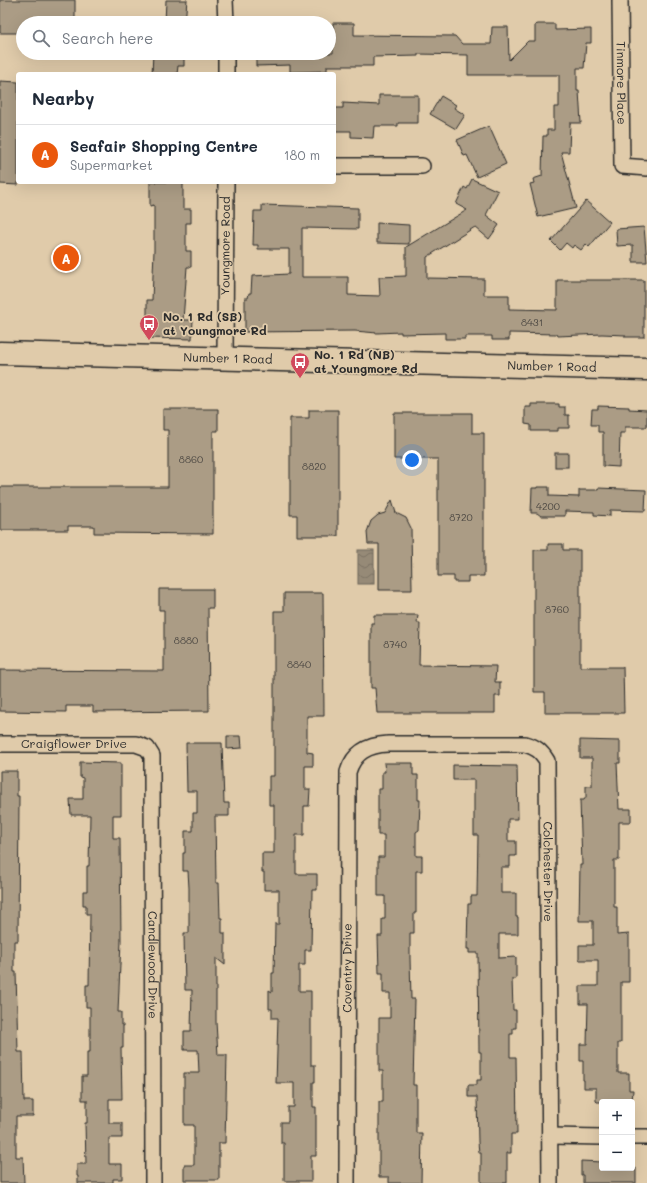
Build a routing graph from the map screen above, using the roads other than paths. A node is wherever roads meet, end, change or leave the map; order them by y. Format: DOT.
graph roads {
  1 [pos="225,0"];
  2 [pos="620,0"];
  3 [pos="226,16"];
  4 [pos="226,60"];
  5 [pos="226,72"];
  6 [pos="336,166"];
  7 [pos="422,166"];
  8 [pos="647,168"];
  9 [pos="226,184"];
  10 [pos="0,353"];
  11 [pos="225,359"];
  12 [pos="647,369"];
  13 [pos="0,744"];
  14 [pos="147,748"];
  15 [pos="356,755"];
  16 [pos="551,1136"];
  17 [pos="599,1137"];
  18 [pos="635,1137"];
  19 [pos="647,1137"];
  20 [pos="152,1183"];
  21 [pos="347,1183"];
  22 [pos="550,1183"];
  1 -- 3 [label="street"];
  2 -- 8 [label="street, Tinmore Place"];
  4 -- 5 [label="street"];
  6 -- 7 [label="street"];
  9 -- 11 [label="street, Youngmore Road"];
  10 -- 11 [label="main road, Number 1 Road"];
  11 -- 12 [label="main road, Number 1 Road"];
  13 -- 14 [label="street, Craigflower Drive"];
  14 -- 20 [label="street, Candlewood Drive"];
  15 -- 16 [label="street, Colchester Drive"];
  15 -- 21 [label="street, Coventry Drive"];
  16 -- 17 [label="street"];
  16 -- 22 [label="street, Colchester Drive"];
  18 -- 19 [label="street"];
}
